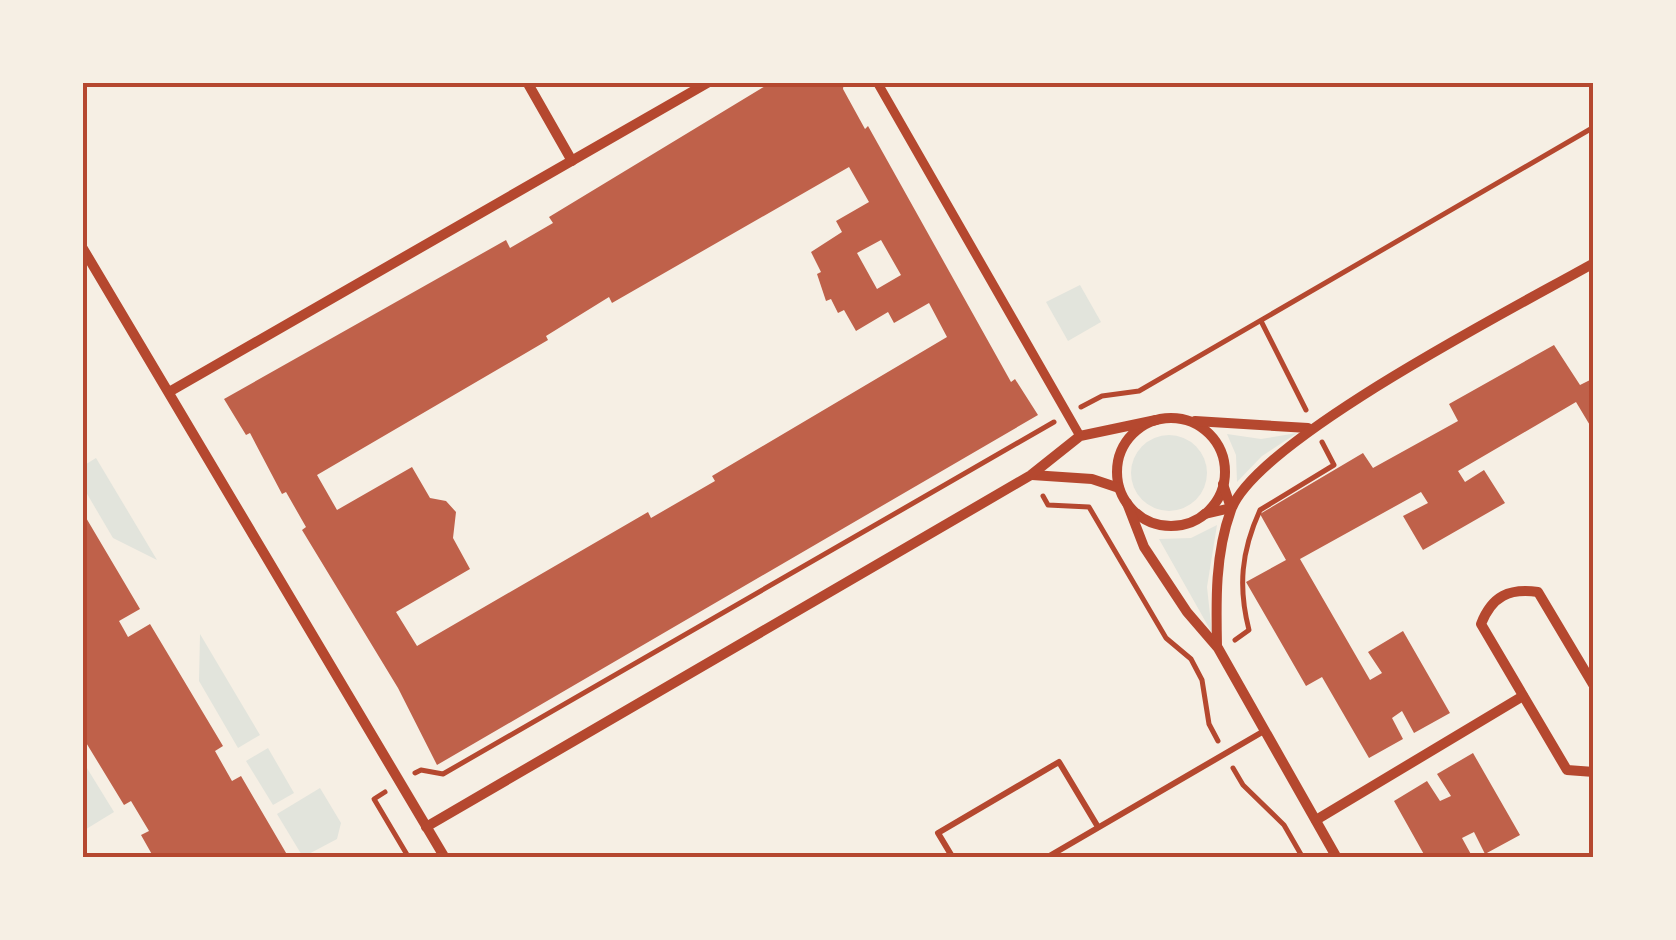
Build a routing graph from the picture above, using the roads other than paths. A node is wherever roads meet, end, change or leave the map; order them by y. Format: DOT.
graph roads {
  1 [pos="527,82"];
  2 [pos="709,82"];
  3 [pos="877,82"];
  4 [pos="572,161"];
  5 [pos="82,247"];
  6 [pos="1594,262"];
  7 [pos="169,392"];
  8 [pos="1173,418"];
  9 [pos="1156,420"];
  10 [pos="1309,428"];
  11 [pos="1080,436"];
  12 [pos="1031,475"];
  13 [pos="1224,484"];
  14 [pos="1119,488"];
  15 [pos="1127,503"];
  16 [pos="1232,508"];
  17 [pos="1204,514"];
  18 [pos="1216,646"];
  19 [pos="1594,686"];
  20 [pos="1524,696"];
  21 [pos="1264,730"];
  22 [pos="1594,772"];
  23 [pos="1316,820"];
  24 [pos="426,827"];
  25 [pos="1098,828"];
  26 [pos="445,858"];
  27 [pos="953,858"];
  28 [pos="1046,858"];
  29 [pos="1337,858"];
  1 -- 4 [label="street"];
  2 -- 4 [label="street"];
  3 -- 11 [label="street"];
  4 -- 7 [label="street"];
  5 -- 7 [label="street"];
  6 -- 10 [label="street"];
  7 -- 24 [label="street"];
  8 -- 9 [label="street"];
  8 -- 10 [label="street"];
  8 -- 13 [label="street"];
  9 -- 11 [label="street"];
  9 -- 14 [label="street"];
  10 -- 16 [label="street"];
  11 -- 12 [label="street"];
  12 -- 14 [label="street"];
  12 -- 24 [label="street"];
  13 -- 16 [label="street"];
  13 -- 17 [label="street"];
  14 -- 15 [label="street"];
  15 -- 17 [label="street"];
  15 -- 18 [label="street"];
  16 -- 17 [label="street"];
  16 -- 18 [label="street"];
  18 -- 21 [label="street"];
  19 -- 20 [label="street"];
  20 -- 22 [label="street"];
  20 -- 23 [label="street"];
  21 -- 23 [label="street"];
  21 -- 25 [label="lane"];
  23 -- 29 [label="street"];
  24 -- 26 [label="street"];
  25 -- 27 [label="lane"];
  25 -- 28 [label="lane"];
}
